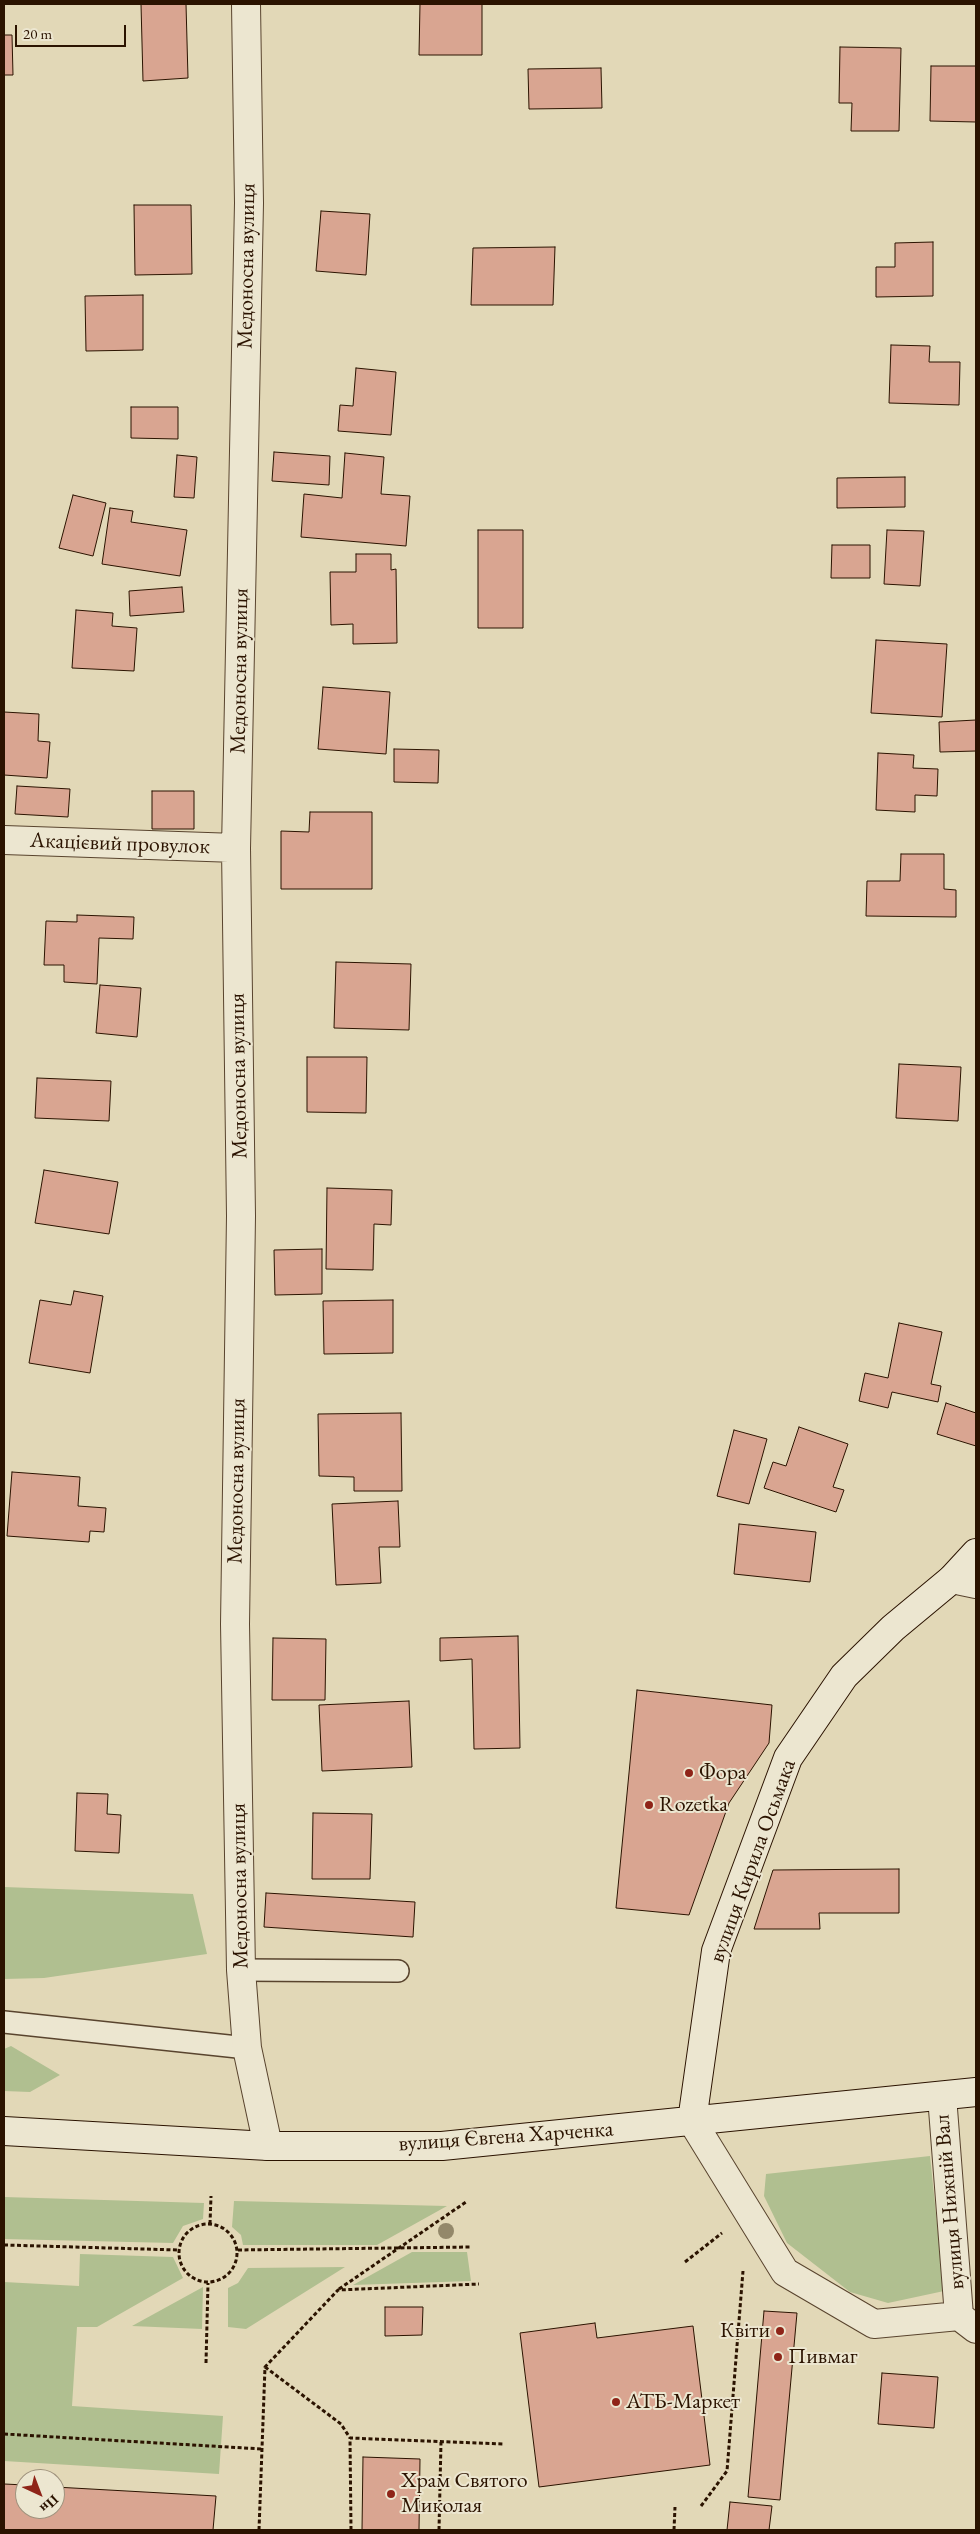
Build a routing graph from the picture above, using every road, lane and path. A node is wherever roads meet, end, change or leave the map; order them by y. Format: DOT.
graph roads {
  1 [pos="246,4"];
  2 [pos="4,840"];
  3 [pos="236,848"];
  4 [pos="976,1553"];
  5 [pos="964,1582"];
  6 [pos="241,1970"];
  7 [pos="398,1971"];
  8 [pos="4,2022"];
  9 [pos="247,2048"];
  10 [pos="976,2092"];
  11 [pos="942,2096"];
  12 [pos="692,2121"];
  13 [pos="4,2131"];
  14 [pos="268,2146"];
  15 [pos="211,2196"];
  16 [pos="466,2202"];
  17 [pos="748,2213"];
  18 [pos="210,2224"];
  19 [pos="4,2245"];
  20 [pos="472,2247"];
  21 [pos="398,2248"];
  22 [pos="179,2250"];
  23 [pos="238,2250"];
  24 [pos="685,2262"];
  25 [pos="744,2262"];
  26 [pos="208,2283"];
  27 [pos="479,2284"];
  28 [pos="338,2290"];
  29 [pos="968,2322"];
  30 [pos="206,2363"];
  31 [pos="265,2367"];
  32 [pos="4,2434"];
  33 [pos="350,2438"];
  34 [pos="441,2442"];
  35 [pos="503,2444"];
  36 [pos="262,2449"];
  37 [pos="701,2506"];
  38 [pos="675,2507"];
  39 [pos="259,2530"];
  40 [pos="351,2530"];
  41 [pos="440,2530"];
  42 [pos="674,2530"];
  1 -- 3 [label="street, Медоносна вулиця"];
  2 -- 3 [label="street, Акацієвий провулок"];
  3 -- 6 [label="street, Медоносна вулиця"];
  4 -- 5 [label="street, вулиця Кирила Осьмака"];
  5 -- 12 [label="street, вулиця Кирила Осьмака"];
  6 -- 7 [label="lane"];
  6 -- 9 [label="street, Медоносна вулиця"];
  8 -- 9 [label="lane"];
  9 -- 14 [label="street, Медоносна вулиця"];
  10 -- 11 [label="street, вулиця Євгена Харченка"];
  11 -- 12 [label="street, вулиця Євгена Харченка"];
  11 -- 29 [label="street, вулиця Нижній Вал"];
  12 -- 14 [label="street, вулиця Євгена Харченка"];
  12 -- 17 [label="street"];
  13 -- 14 [label="street, вулиця Євгена Харченка"];
  15 -- 18 [label="path"];
  16 -- 21 [label="path"];
  17 -- 24 [label="path"];
  17 -- 29 [label="street"];
  18 -- 22 [label="path"];
  18 -- 23 [label="path"];
  19 -- 22 [label="path"];
  20 -- 21 [label="path"];
  21 -- 23 [label="path"];
  21 -- 28 [label="path"];
  22 -- 26 [label="path"];
  23 -- 26 [label="path"];
  25 -- 37 [label="path"];
  26 -- 30 [label="path"];
  27 -- 28 [label="path"];
  28 -- 31 [label="path"];
  31 -- 33 [label="path"];
  31 -- 36 [label="path"];
  32 -- 36 [label="path"];
  33 -- 34 [label="path"];
  33 -- 40 [label="path"];
  34 -- 35 [label="path"];
  34 -- 41 [label="path"];
  36 -- 39 [label="path"];
  38 -- 42 [label="path"];
}
